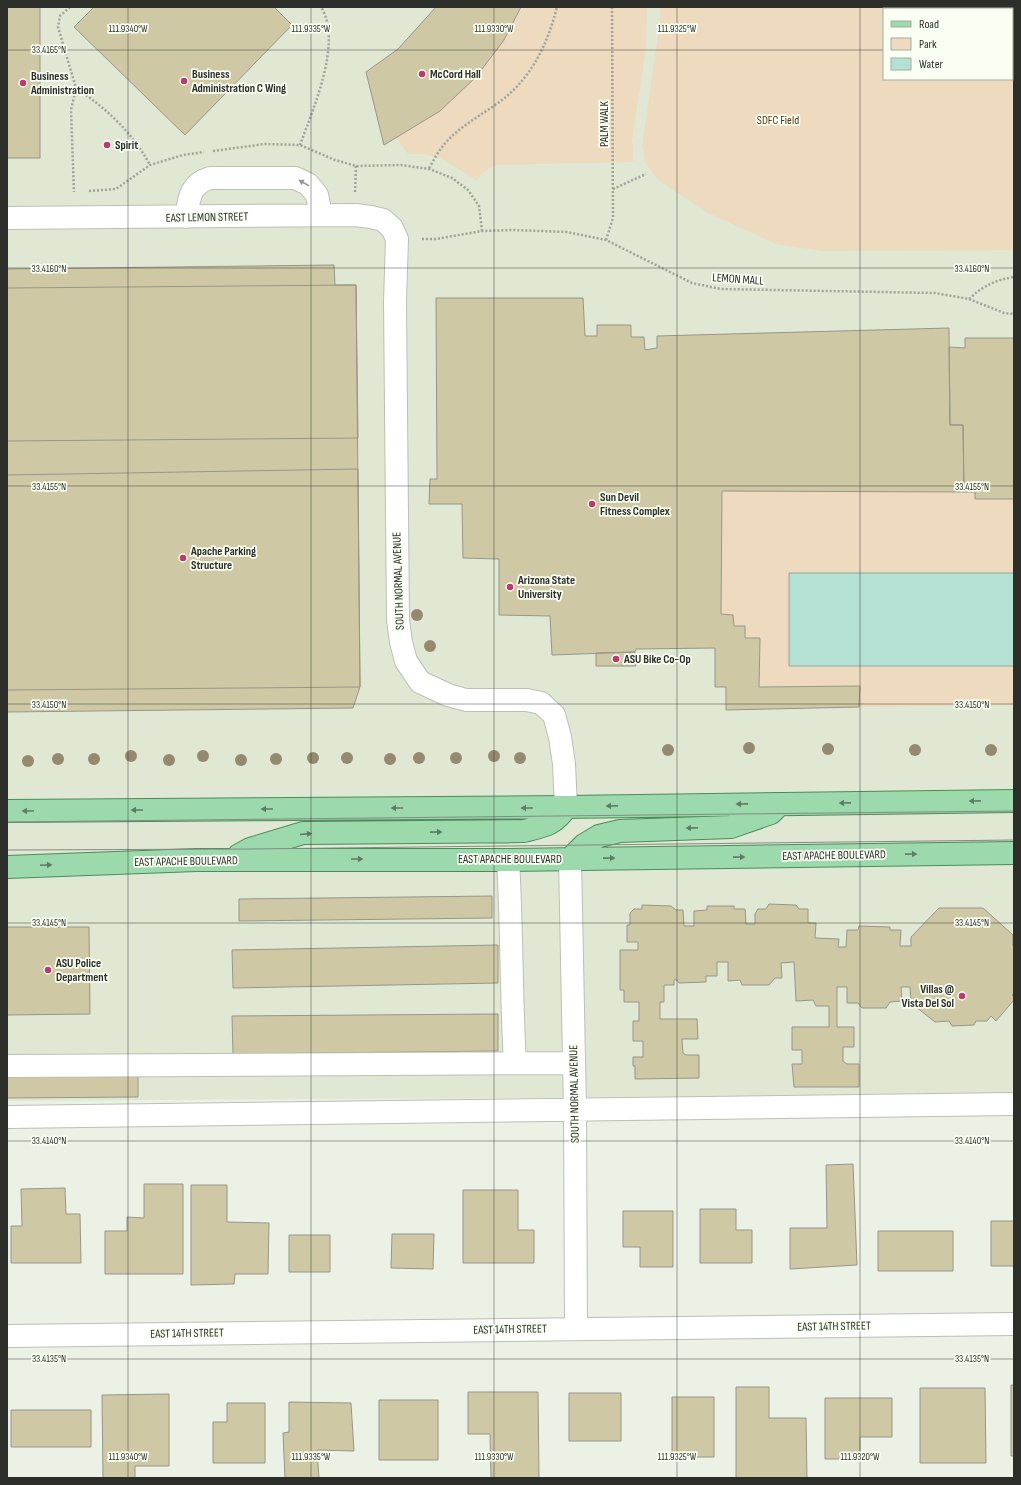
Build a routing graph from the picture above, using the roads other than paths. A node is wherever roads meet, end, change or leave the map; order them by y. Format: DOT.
graph roads {
  1 [pos="321,215"];
  2 [pos="186,217"];
  3 [pos="7,218"];
  4 [pos="397,239"];
  5 [pos="1014,801"];
  6 [pos="781,804"];
  7 [pos="566,807"];
  8 [pos="7,811"];
  9 [pos="1014,853"];
  10 [pos="570,859"];
  11 [pos="230,860"];
  12 [pos="508,860"];
  13 [pos="7,867"];
  14 [pos="515,1063"];
  15 [pos="574,1063"];
  16 [pos="7,1066"];
  17 [pos="1014,1104"];
  18 [pos="575,1110"];
  19 [pos="7,1117"];
  20 [pos="1014,1324"];
  21 [pos="576,1328"];
  22 [pos="7,1336"];
  1 -- 2 [label="street, EAST LEMON STREET"];
  1 -- 2 [label="street, one-way"];
  1 -- 4 [label="street, EAST LEMON STREET"];
  2 -- 3 [label="street, EAST LEMON STREET"];
  4 -- 7 [label="street, SOUTH NORMAL AVENUE"];
  5 -- 6 [label="main road, one-way"];
  6 -- 7 [label="main road, one-way"];
  6 -- 10 [label="main road, one-way"];
  7 -- 8 [label="main road, one-way"];
  11 -- 7 [label="main road, one-way"];
  10 -- 9 [label="main road, EAST APACHE BOULEVARD, one-way"];
  10 -- 12 [label="main road, EAST APACHE BOULEVARD"];
  10 -- 15 [label="street, SOUTH NORMAL AVENUE"];
  11 -- 12 [label="main road, EAST APACHE BOULEVARD, one-way"];
  13 -- 11 [label="main road, EAST APACHE BOULEVARD, one-way"];
  12 -- 14 [label="street"];
  14 -- 15 [label="street"];
  14 -- 16 [label="street"];
  15 -- 18 [label="street, SOUTH NORMAL AVENUE"];
  17 -- 18 [label="street"];
  18 -- 19 [label="street"];
  18 -- 21 [label="street, SOUTH NORMAL AVENUE"];
  20 -- 21 [label="street, EAST 14TH STREET"];
  21 -- 22 [label="street, EAST 14TH STREET"];
}
